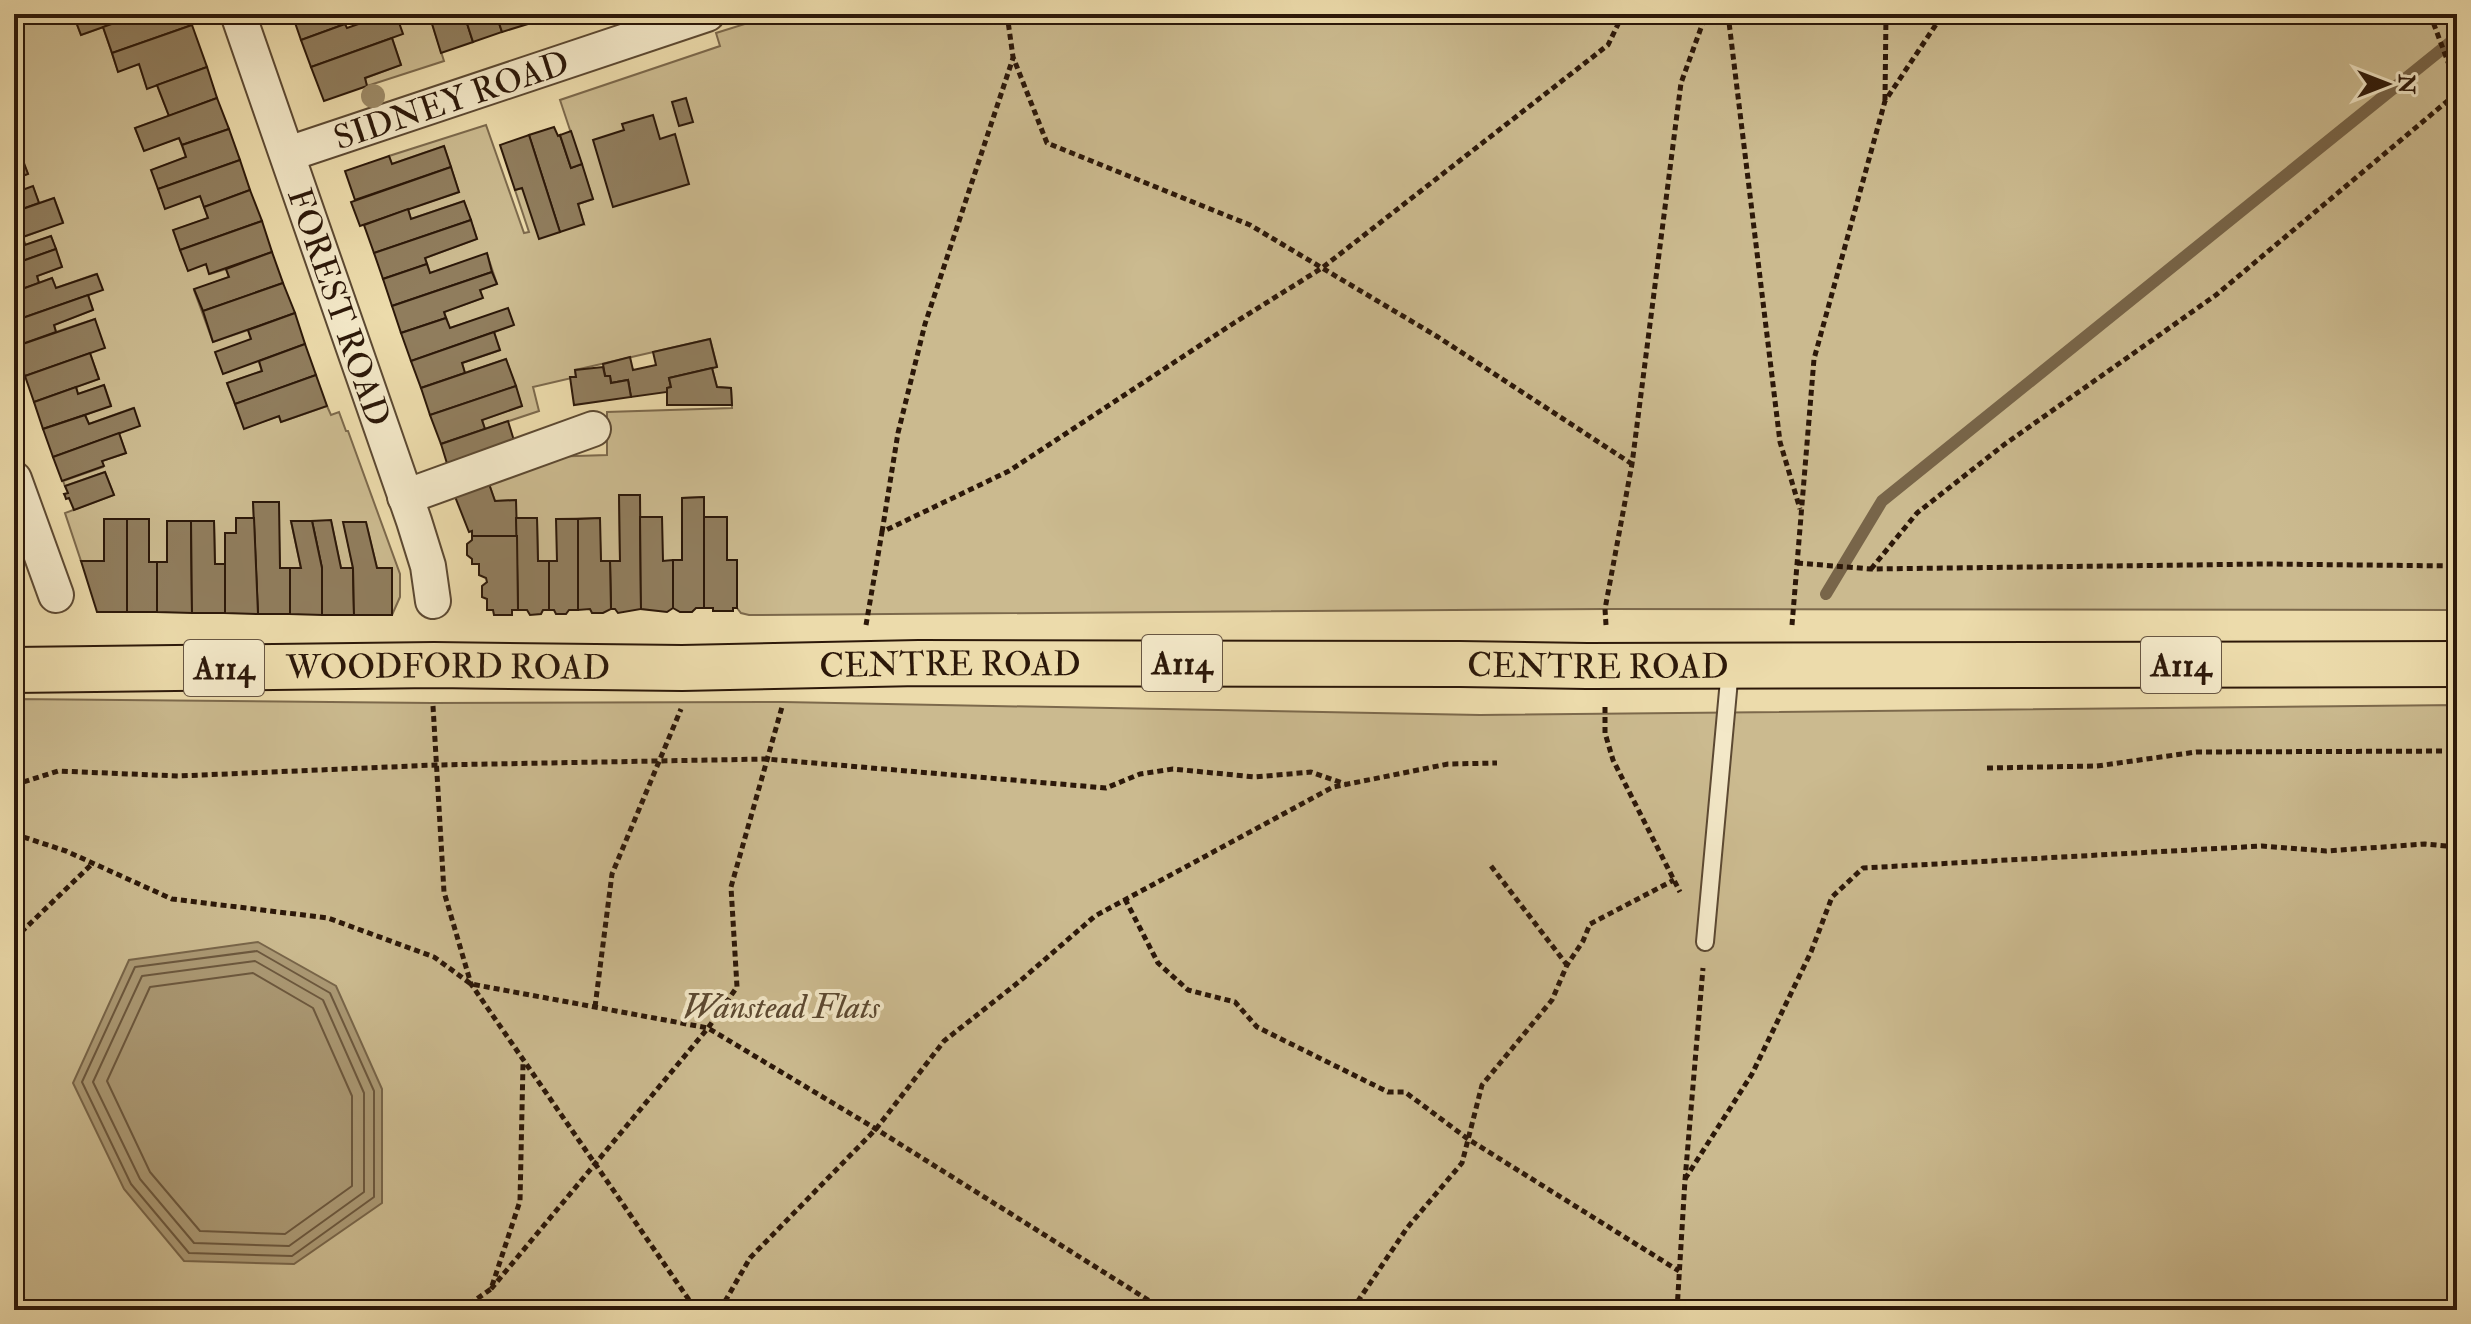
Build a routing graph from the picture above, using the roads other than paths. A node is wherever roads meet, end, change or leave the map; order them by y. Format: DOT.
graph roads {
  1 [pos="238,14"];
  2 [pos="707,14"];
  3 [pos="288,154"];
  4 [pos="593,429"];
  5 [pos="14,479"];
  6 [pos="405,497"];
  7 [pos="56,595"];
  8 [pos="433,601"];
  9 [pos="2457,664"];
  10 [pos="1730,666"];
  11 [pos="739,668"];
  12 [pos="14,670"];
  13 [pos="1705,942"];
  1 -- 3 [label="street, FOREST ROAD"];
  2 -- 3 [label="street, SIDNEY ROAD"];
  3 -- 6 [label="street, FOREST ROAD"];
  4 -- 6 [label="street"];
  5 -- 7 [label="street"];
  6 -- 8 [label="street, FOREST ROAD"];
  9 -- 10 [label="main road, CENTRE ROAD / A114"];
  10 -- 11 [label="main road, CENTRE ROAD / A114"];
  10 -- 13 [label="lane"];
  11 -- 12 [label="main road, WOODFORD ROAD / A114"];
}
